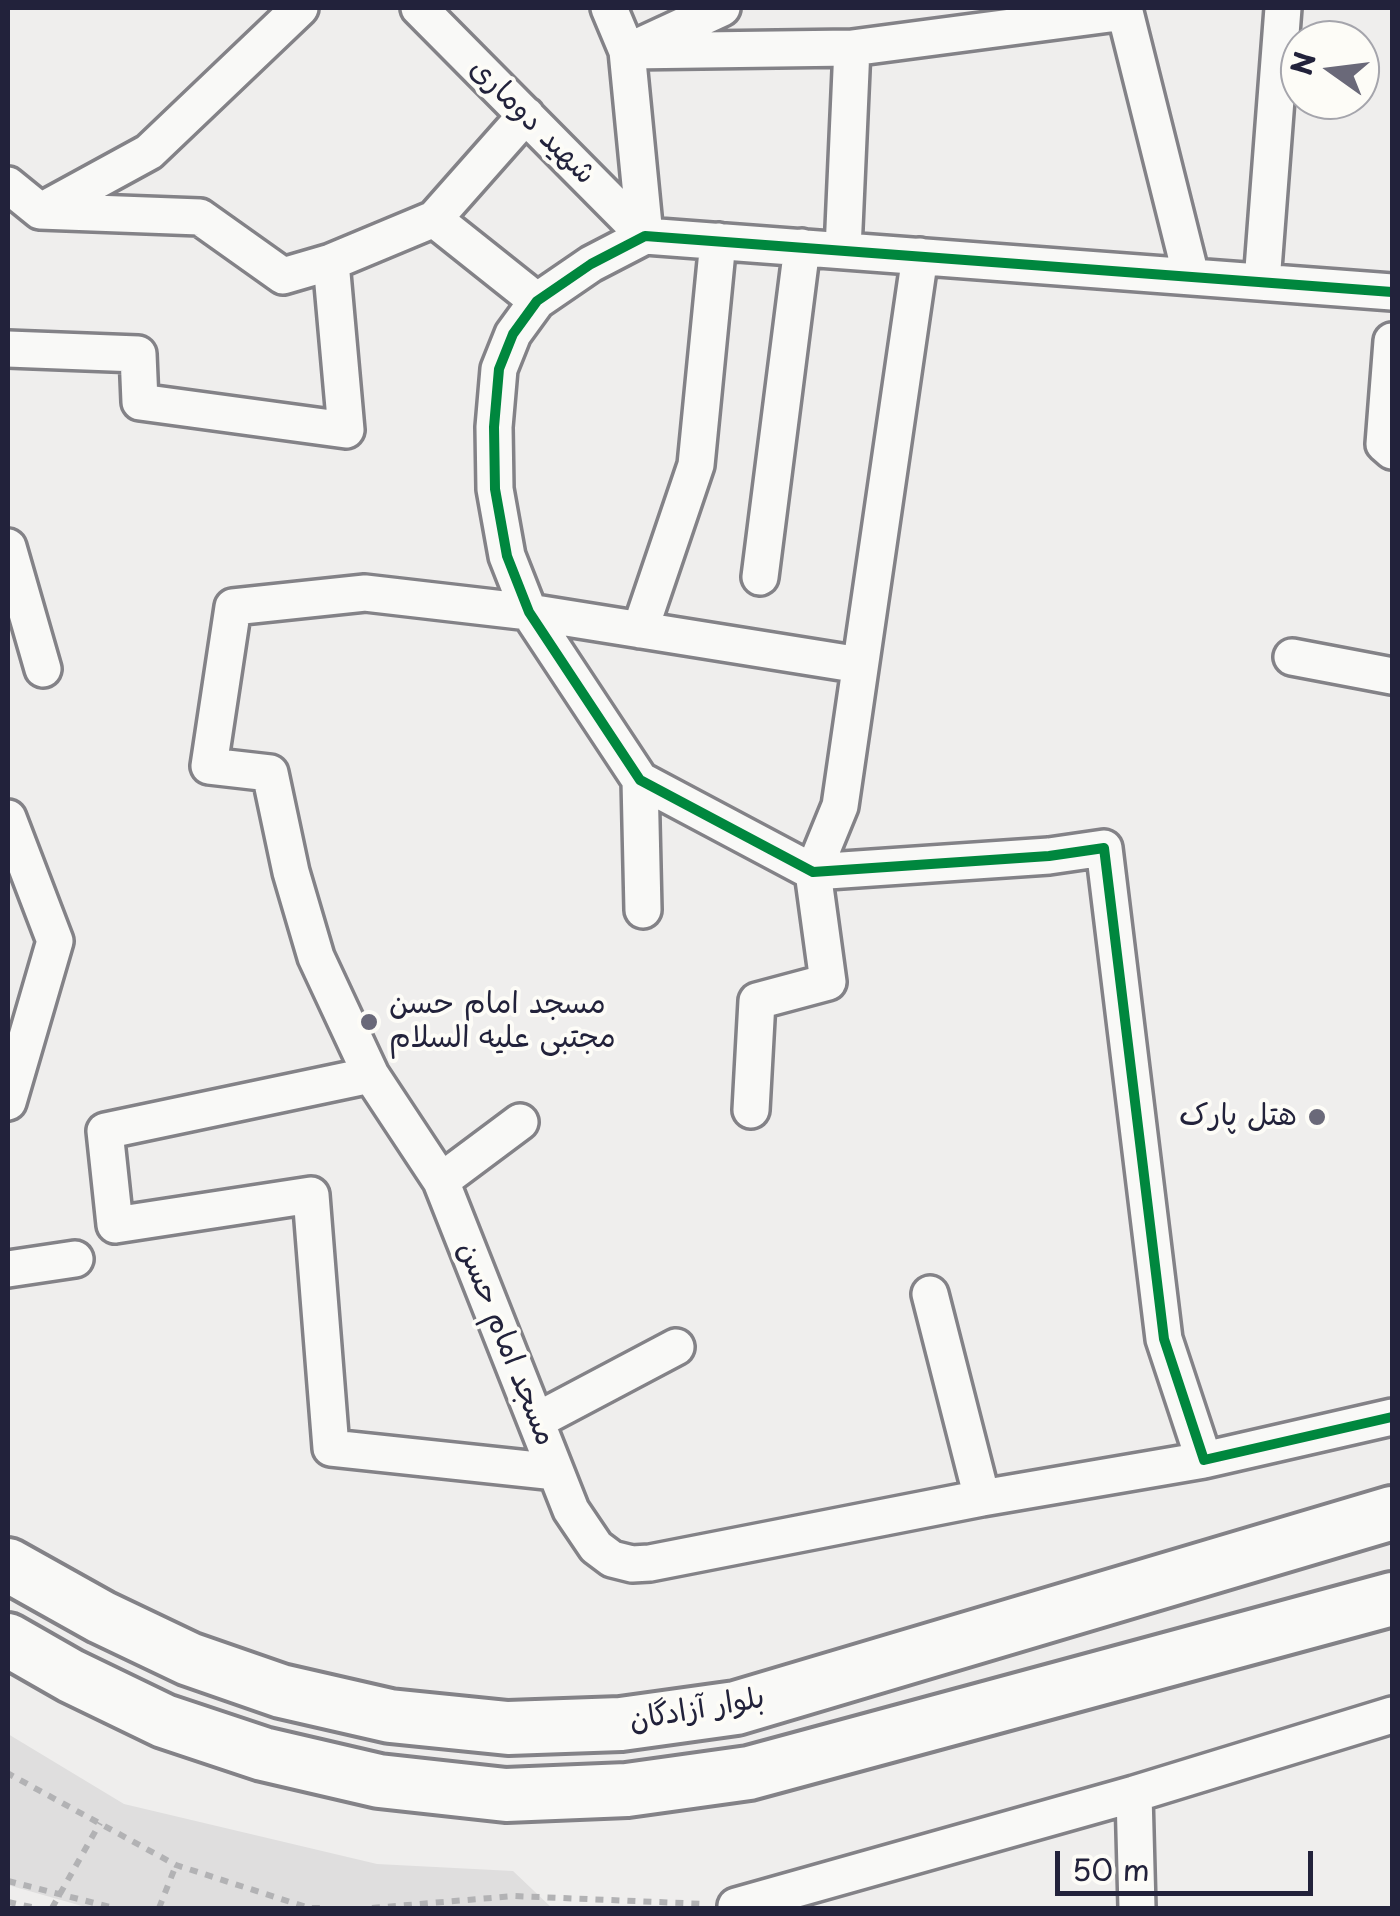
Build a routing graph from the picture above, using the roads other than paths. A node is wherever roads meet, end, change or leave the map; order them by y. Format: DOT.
graph roads {
  1 [pos="300,8"];
  2 [pos="419,8"];
  3 [pos="610,8"];
  4 [pos="722,8"];
  5 [pos="1283,8"];
  6 [pos="1125,10"];
  7 [pos="1004,18"];
  8 [pos="852,48"];
  9 [pos="627,51"];
  10 [pos="526,116"];
  11 [pos="8,185"];
  12 [pos="40,211"];
  13 [pos="434,219"];
  14 [pos="645,236"];
  15 [pos="718,241"];
  16 [pos="802,247"];
  17 [pos="843,250"];
  18 [pos="920,256"];
  19 [pos="332,262"];
  20 [pos="1191,276"];
  21 [pos="1262,282"];
  22 [pos="1392,292"];
  23 [pos="538,301"];
  24 [pos="1392,341"];
  25 [pos="8,349"];
  26 [pos="1392,451"];
  27 [pos="10,561"];
  28 [pos="760,576"];
  29 [pos="529,612"];
  30 [pos="640,630"];
  31 [pos="1292,657"];
  32 [pos="860,665"];
  33 [pos="43,669"];
  34 [pos="1392,676"];
  35 [pos="640,780"];
  36 [pos="8,818"];
  37 [pos="813,872"];
  38 [pos="643,910"];
  39 [pos="371,1075"];
  40 [pos="8,1102"];
  41 [pos="751,1110"];
  42 [pos="520,1122"];
  43 [pos="441,1182"];
  44 [pos="75,1259"];
  45 [pos="8,1270"];
  46 [pos="930,1294"];
  47 [pos="676,1347"];
  48 [pos="1392,1418"];
  49 [pos="538,1420"];
  50 [pos="1204,1460"];
  51 [pos="556,1472"];
  52 [pos="982,1498"];
  53 [pos="1392,1513"];
  54 [pos="8,1564"];
  55 [pos="1392,1599"];
  56 [pos="8,1640"];
  57 [pos="1392,1714"];
  58 [pos="1134,1794"];
  59 [pos="736,1906"];
  60 [pos="1137,1908"];
  1 -- 12 [label="street"];
  2 -- 10 [label="street, شهید دوماری"];
  3 -- 9 [label="street"];
  4 -- 9 [label="street"];
  5 -- 21 [label="street"];
  6 -- 7 [label="street"];
  6 -- 20 [label="street"];
  7 -- 8 [label="street"];
  8 -- 9 [label="street"];
  8 -- 17 [label="street"];
  9 -- 14 [label="street"];
  10 -- 13 [label="street"];
  10 -- 14 [label="street, شهید دوماری"];
  11 -- 12 [label="street"];
  12 -- 19 [label="street"];
  13 -- 19 [label="street"];
  13 -- 23 [label="street"];
  14 -- 15 [label="street"];
  14 -- 23 [label="street"];
  15 -- 16 [label="street"];
  15 -- 30 [label="street"];
  16 -- 17 [label="street"];
  16 -- 28 [label="street"];
  17 -- 18 [label="street"];
  18 -- 20 [label="street"];
  18 -- 32 [label="street"];
  19 -- 25 [label="street"];
  20 -- 21 [label="street"];
  21 -- 22 [label="street"];
  23 -- 29 [label="street"];
  24 -- 26 [label="street"];
  27 -- 33 [label="street"];
  29 -- 30 [label="street"];
  29 -- 35 [label="street"];
  29 -- 39 [label="street, مسجد امام حسن"];
  30 -- 32 [label="street"];
  31 -- 34 [label="street"];
  32 -- 37 [label="street"];
  35 -- 37 [label="street"];
  35 -- 38 [label="street"];
  36 -- 40 [label="street"];
  37 -- 41 [label="street"];
  37 -- 50 [label="street"];
  39 -- 43 [label="street, مسجد امام حسن"];
  39 -- 51 [label="street"];
  42 -- 43 [label="street"];
  43 -- 49 [label="street, مسجد امام حسن"];
  44 -- 45 [label="street"];
  46 -- 52 [label="street"];
  47 -- 49 [label="street"];
  48 -- 50 [label="street, مسجد امام حسن"];
  49 -- 51 [label="street, مسجد امام حسن"];
  50 -- 52 [label="street, مسجد امام حسن"];
  51 -- 52 [label="street, مسجد امام حسن"];
  53 -- 54 [label="main road, بلوار آزادگان"];
  55 -- 56 [label="main road"];
  57 -- 58 [label="street"];
  58 -- 59 [label="street"];
  58 -- 60 [label="street"];
}
